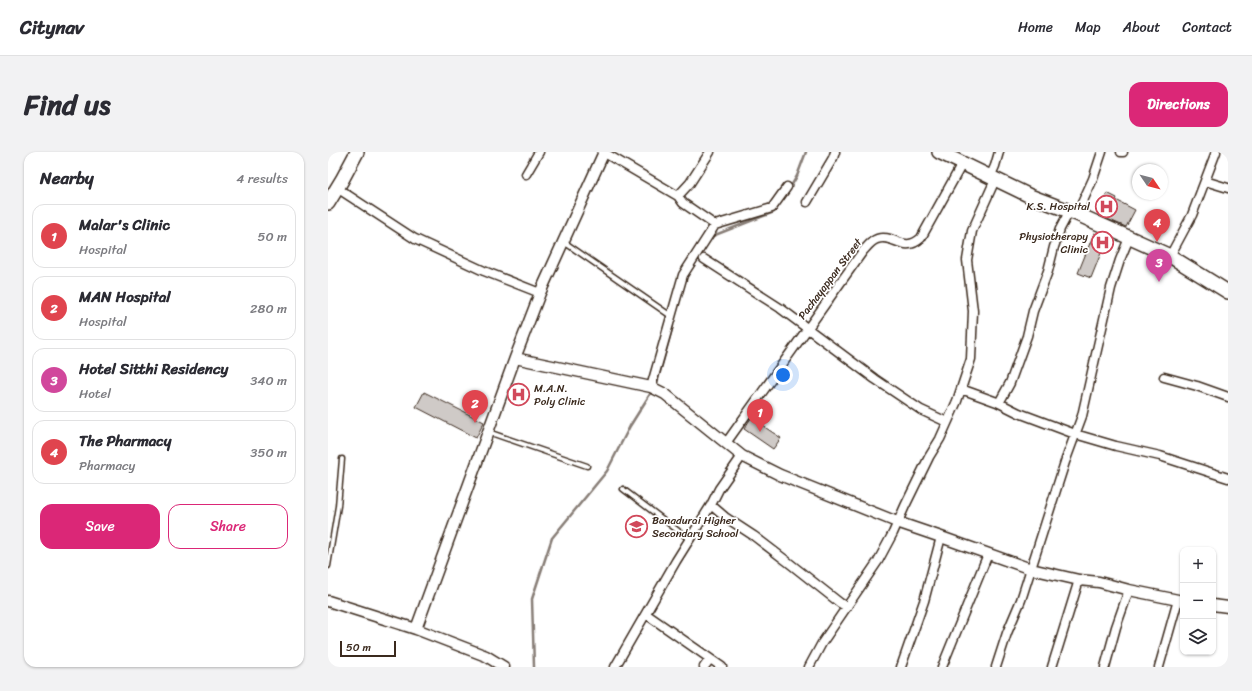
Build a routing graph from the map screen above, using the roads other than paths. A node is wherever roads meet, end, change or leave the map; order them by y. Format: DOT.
graph roads {
  1 [pos="357,152"];
  2 [pos="539,152"];
  3 [pos="604,152"];
  4 [pos="710,152"];
  5 [pos="834,152"];
  6 [pos="939,152"];
  7 [pos="999,152"];
  8 [pos="1102,152"];
  9 [pos="1216,152"];
  10 [pos="962,164"];
  11 [pos="526,174"];
  12 [pos="993,179"];
  13 [pos="1205,181"];
  14 [pos="787,187"];
  15 [pos="337,188"];
  16 [pos="1228,188"];
  17 [pos="678,196"];
  18 [pos="807,202"];
  19 [pos="328,203"];
  20 [pos="1073,213"];
  21 [pos="715,225"];
  22 [pos="1129,238"];
  23 [pos="564,242"];
  24 [pos="1170,256"];
  25 [pos="704,260"];
  26 [pos="1228,292"];
  27 [pos="540,293"];
  28 [pos="671,316"];
  29 [pos="807,328"];
  30 [pos="515,358"];
  31 [pos="1164,378"];
  32 [pos="651,386"];
  33 [pos="961,389"];
  34 [pos="1228,397"];
  35 [pos="999,403"];
  36 [pos="947,422"];
  37 [pos="488,432"];
  38 [pos="1075,434"];
  39 [pos="726,443"];
  40 [pos="742,456"];
  41 [pos="342,459"];
  42 [pos="587,466"];
  43 [pos="1228,478"];
  44 [pos="623,489"];
  45 [pos="712,505"];
  46 [pos="897,522"];
  47 [pos="941,537"];
  48 [pos="690,540"];
  49 [pos="988,554"];
  50 [pos="328,566"];
  51 [pos="1031,570"];
  52 [pos="1079,580"];
  53 [pos="1129,590"];
  54 [pos="1180,600"];
  55 [pos="328,601"];
  56 [pos="1180,603"];
  57 [pos="1216,605"];
  58 [pos="847,607"];
  59 [pos="1228,607"];
  60 [pos="646,614"];
  61 [pos="416,629"];
  62 [pos="710,659"];
  63 [pos="504,667"];
  64 [pos="615,667"];
  65 [pos="704,667"];
  66 [pos="722,667"];
  67 [pos="809,667"];
  68 [pos="901,667"];
  69 [pos="942,667"];
  70 [pos="996,667"];
  71 [pos="1052,667"];
  72 [pos="1106,667"];
  73 [pos="1159,667"];
  1 -- 15 [label="main road"];
  2 -- 11 [label="street"];
  3 -- 17 [label="street"];
  3 -- 23 [label="street"];
  4 -- 17 [label="street"];
  5 -- 18 [label="street"];
  6 -- 10 [label="main road"];
  7 -- 12 [label="street"];
  8 -- 20 [label="street"];
  9 -- 13 [label="street"];
  10 -- 12 [label="main road"];
  10 -- 29 [label="street, Pachayappan Street"];
  12 -- 20 [label="main road"];
  12 -- 33 [label="street"];
  13 -- 16 [label="street"];
  13 -- 24 [label="street"];
  14 -- 21 [label="street"];
  15 -- 19 [label="main road"];
  15 -- 27 [label="street"];
  17 -- 21 [label="street"];
  20 -- 22 [label="main road"];
  20 -- 35 [label="street"];
  21 -- 28 [label="street"];
  22 -- 24 [label="main road"];
  22 -- 38 [label="street"];
  23 -- 27 [label="street"];
  23 -- 28 [label="lane"];
  24 -- 26 [label="main road"];
  25 -- 29 [label="street"];
  27 -- 30 [label="street"];
  28 -- 32 [label="street"];
  29 -- 36 [label="street"];
  29 -- 39 [label="street, Pachayappan Street"];
  30 -- 32 [label="street"];
  30 -- 37 [label="street"];
  31 -- 34 [label="street"];
  32 -- 39 [label="street"];
  33 -- 35 [label="street"];
  33 -- 36 [label="street"];
  35 -- 38 [label="street"];
  36 -- 46 [label="street"];
  37 -- 42 [label="lane"];
  37 -- 61 [label="street"];
  38 -- 43 [label="street"];
  38 -- 51 [label="street"];
  39 -- 40 [label="street"];
  40 -- 45 [label="street"];
  40 -- 46 [label="street"];
  41 -- 50 [label="lane"];
  44 -- 48 [label="lane"];
  45 -- 48 [label="street"];
  45 -- 58 [label="street"];
  46 -- 47 [label="street"];
  46 -- 58 [label="street"];
  47 -- 49 [label="street"];
  47 -- 68 [label="street"];
  48 -- 60 [label="street"];
  49 -- 51 [label="street"];
  49 -- 69 [label="street"];
  51 -- 52 [label="street"];
  51 -- 70 [label="street"];
  52 -- 53 [label="street"];
  52 -- 71 [label="street"];
  53 -- 54 [label="street"];
  53 -- 72 [label="street"];
  55 -- 61 [label="street"];
  56 -- 73 [label="street"];
  57 -- 59 [label="street"];
  58 -- 67 [label="street"];
  60 -- 62 [label="street"];
  60 -- 64 [label="street"];
  61 -- 63 [label="street"];
  62 -- 65 [label="street"];
  62 -- 66 [label="street"];
}
